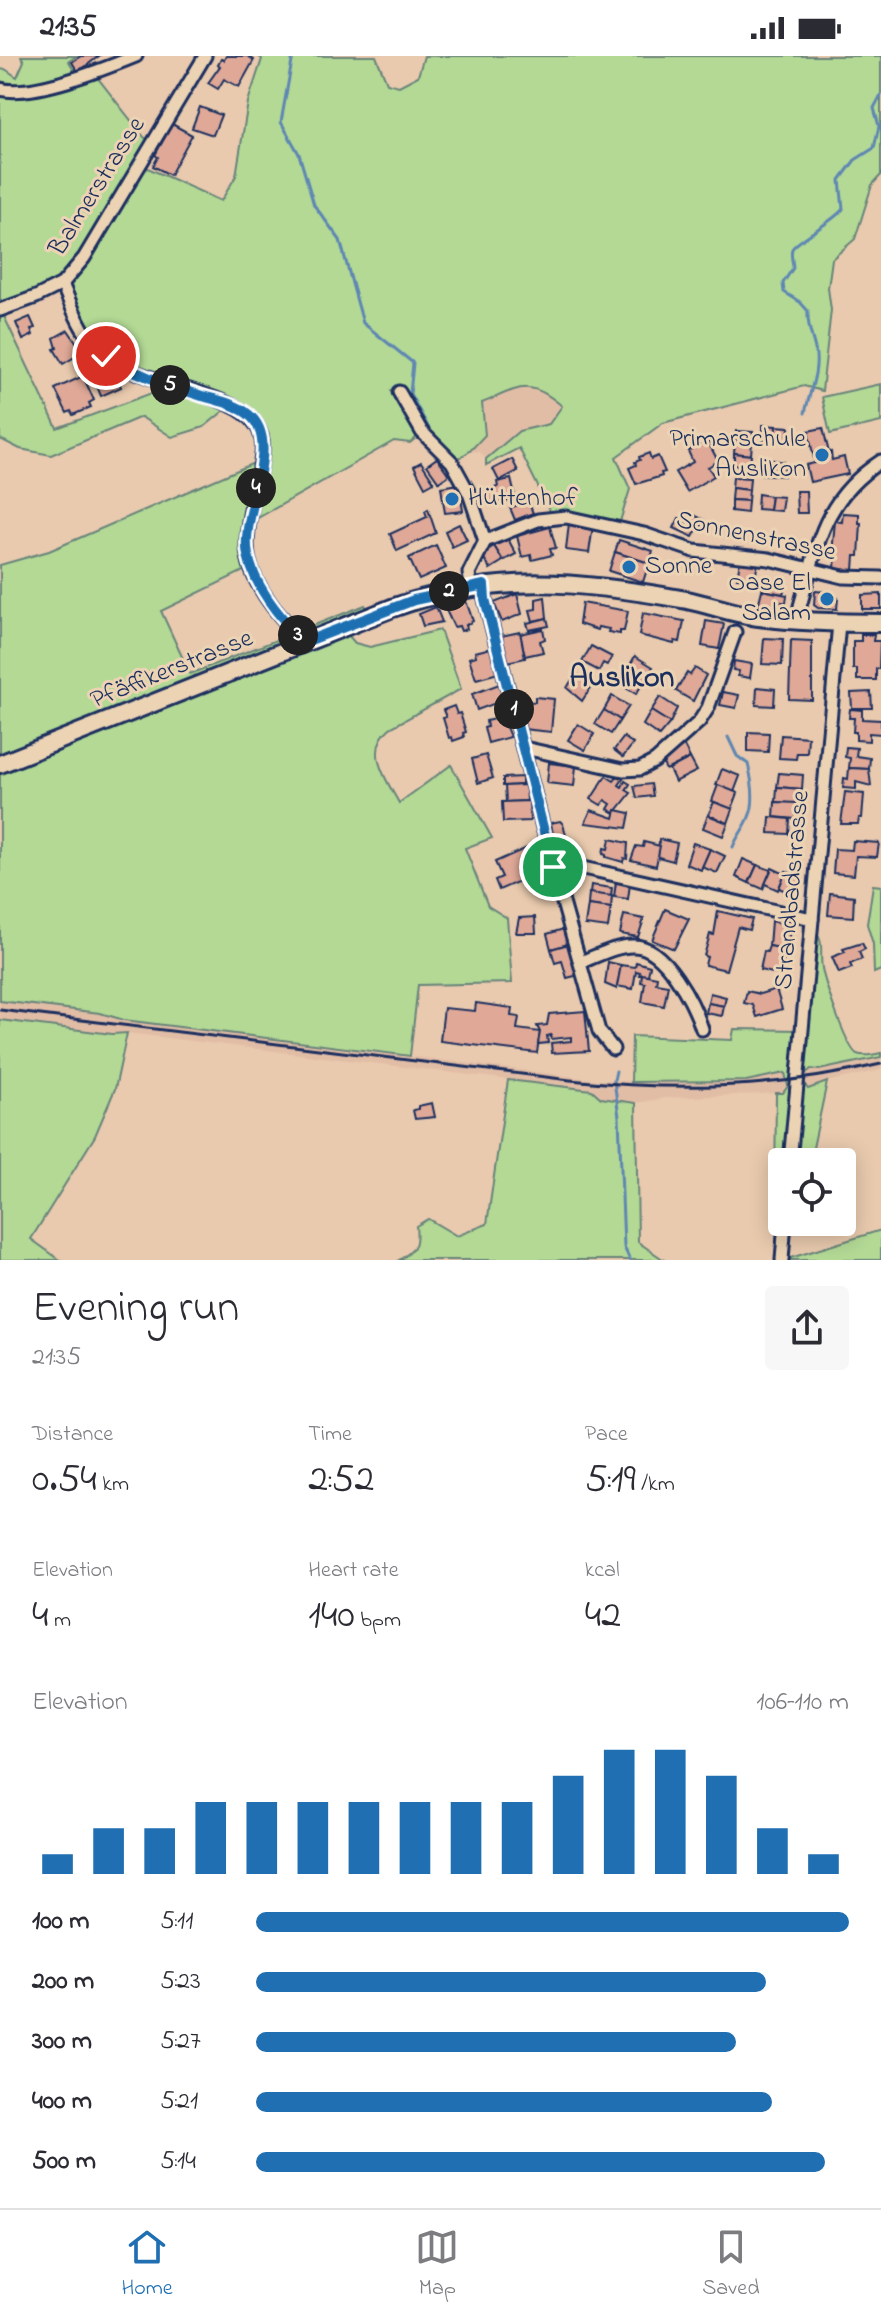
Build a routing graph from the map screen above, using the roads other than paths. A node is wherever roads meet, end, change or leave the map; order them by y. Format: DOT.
graph roads {
  1 [pos="136,56"];
  2 [pos="205,56"];
  3 [pos="0,89"];
  4 [pos="62,284"];
  5 [pos="0,310"];
  6 [pos="399,392"];
  7 [pos="881,461"];
  8 [pos="485,541"];
  9 [pos="810,569"];
  10 [pos="881,578"];
  11 [pos="477,586"];
  12 [pos="799,621"];
  13 [pos="839,623"];
  14 [pos="881,623"];
  15 [pos="735,632"];
  16 [pos="305,642"];
  17 [pos="524,748"];
  18 [pos="0,764"];
  19 [pos="553,867"];
  20 [pos="812,919"];
  21 [pos="581,962"];
  22 [pos="702,1029"];
  23 [pos="613,1049"];
  24 [pos="791,1148"];
  25 [pos="784,1236"];
  26 [pos="782,1260"];
  1 -- 3 [label="street"];
  2 -- 4 [label="street, Balmerstrasse"];
  4 -- 5 [label="street, Balmerstrasse"];
  4 -- 16 [label="street"];
  6 -- 8 [label="street"];
  7 -- 9 [label="street"];
  8 -- 9 [label="street, Sonnenstrasse"];
  8 -- 11 [label="street"];
  9 -- 10 [label="street, Sonnenstrasse"];
  9 -- 12 [label="street"];
  11 -- 12 [label="main road, Pfäffikerstrasse"];
  11 -- 16 [label="main road, Pfäffikerstrasse"];
  11 -- 17 [label="street"];
  12 -- 13 [label="main road, Pfäffikerstrasse"];
  13 -- 14 [label="main road, Pfäffikerstrasse"];
  13 -- 20 [label="street, Strandbadstrasse"];
  15 -- 17 [label="street"];
  16 -- 18 [label="main road, Pfäffikerstrasse"];
  17 -- 19 [label="street"];
  19 -- 20 [label="street"];
  19 -- 21 [label="street"];
  20 -- 24 [label="street, Strandbadstrasse"];
  21 -- 22 [label="street"];
  21 -- 23 [label="street"];
  25 -- 26 [label="street"];
}
